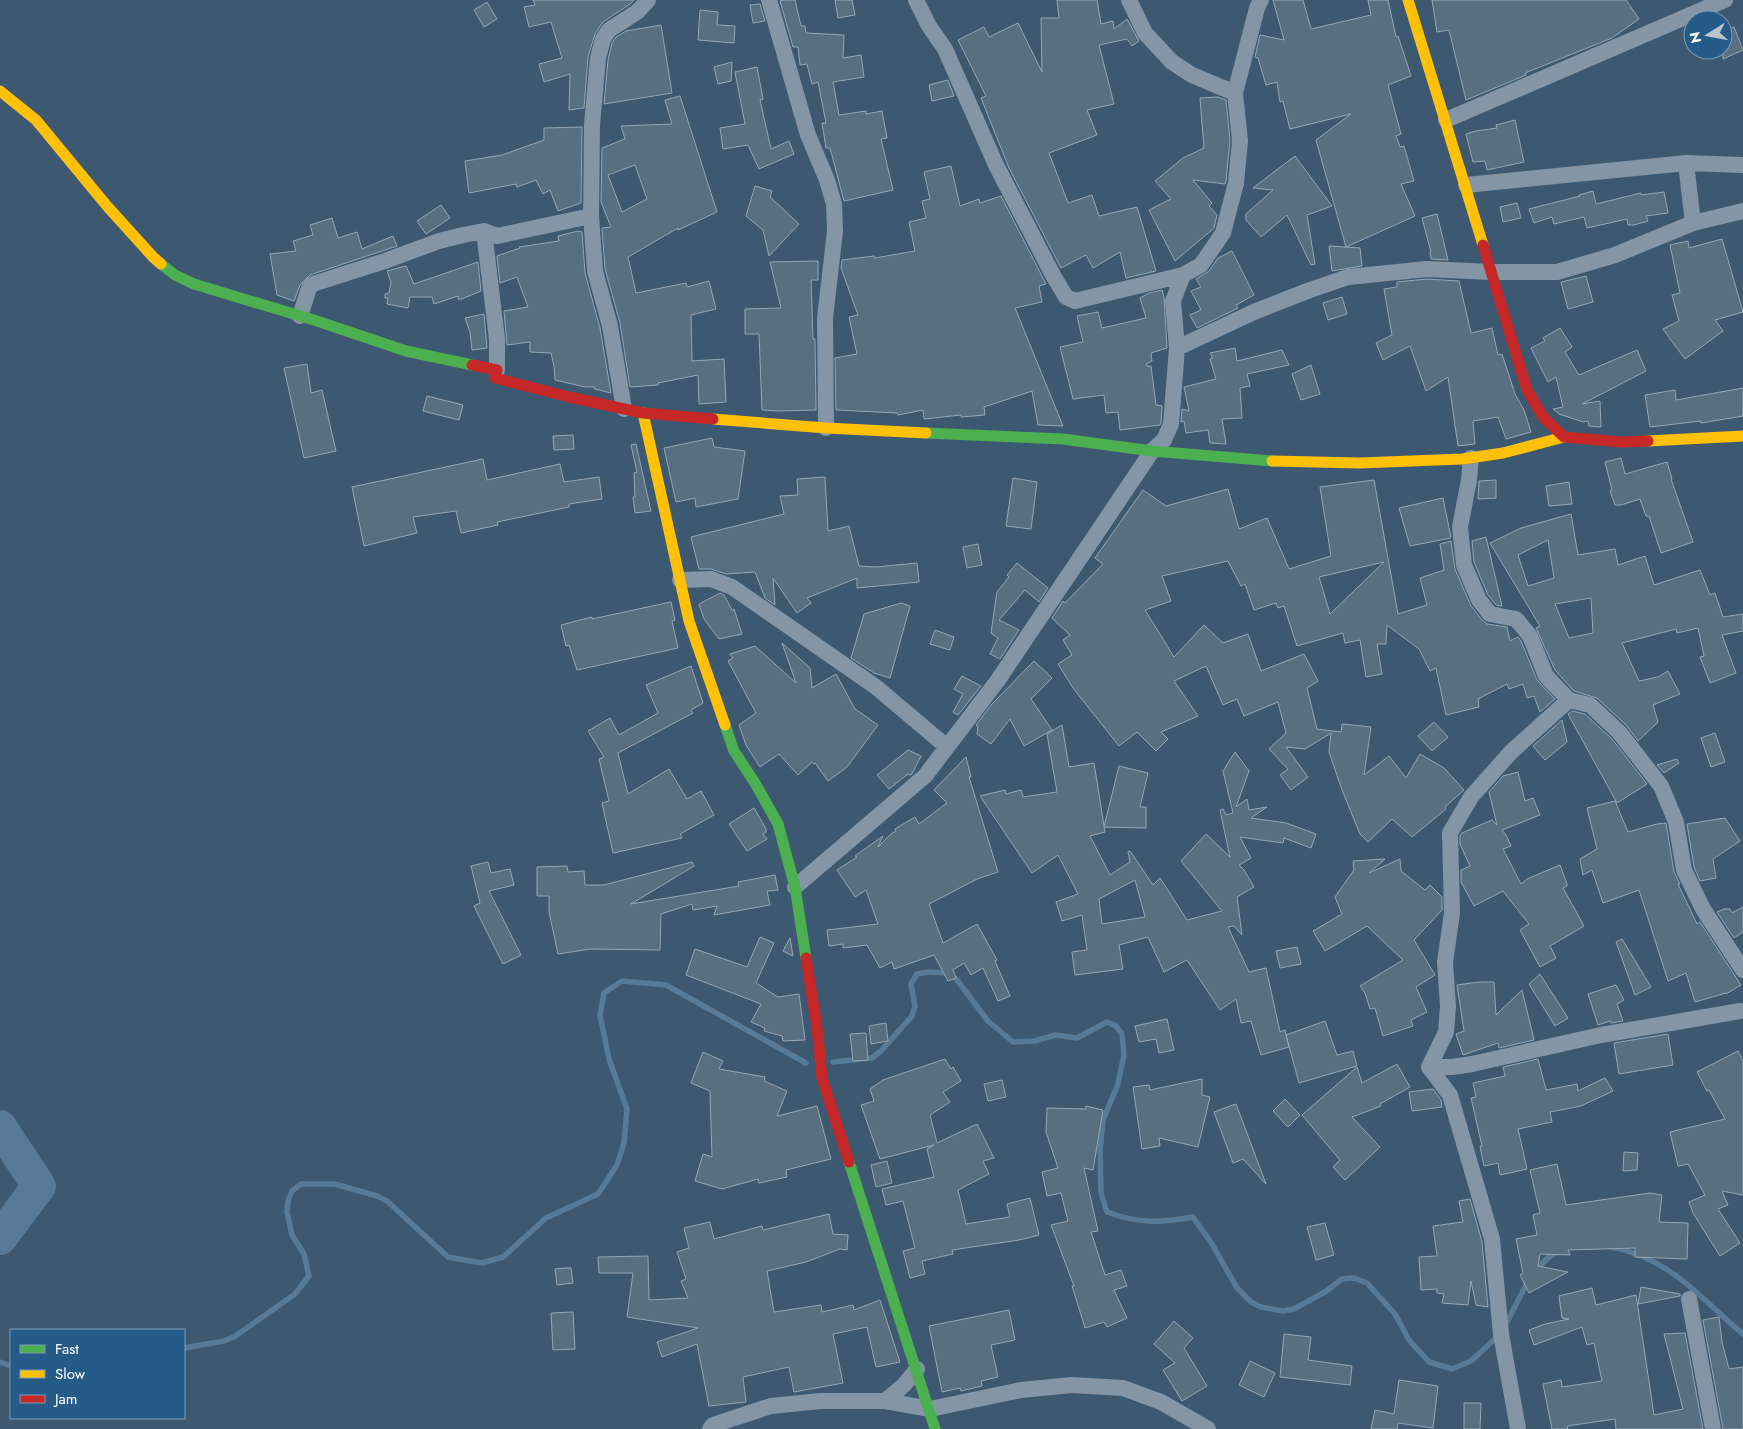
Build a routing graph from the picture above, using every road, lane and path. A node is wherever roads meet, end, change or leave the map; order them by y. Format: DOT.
graph roads {
  1 [pos="648,0"];
  2 [pos="769,0"];
  3 [pos="916,0"];
  4 [pos="1129,0"];
  5 [pos="1261,0"];
  6 [pos="1408,0"];
  7 [pos="1725,0"];
  8 [pos="0,91"];
  9 [pos="1235,93"];
  10 [pos="1446,120"];
  11 [pos="1686,164"];
  12 [pos="1743,165"];
  13 [pos="1466,185"];
  14 [pos="1743,211"];
  15 [pos="591,216"];
  16 [pos="1693,223"];
  17 [pos="484,230"];
  18 [pos="1491,272"];
  19 [pos="1183,275"];
  20 [pos="300,316"];
  21 [pos="1177,348"];
  22 [pos="497,370"];
  23 [pos="624,408"];
  24 [pos="643,413"];
  25 [pos="826,428"];
  26 [pos="1743,436"];
  27 [pos="1564,437"];
  28 [pos="1152,451"];
  29 [pos="1471,458"];
  30 [pos="680,580"];
  31 [pos="1569,700"];
  32 [pos="947,747"];
  33 [pos="795,887"];
  34 [pos="1743,970"];
  35 [pos="1742,1012"];
  36 [pos="1429,1067"];
  37 [pos="1689,1299"];
  38 [pos="917,1368"];
  39 [pos="885,1401"];
  40 [pos="930,1409"];
  41 [pos="710,1429"];
  42 [pos="936,1429"];
  43 [pos="1208,1429"];
  44 [pos="1518,1429"];
  45 [pos="1713,1429"];
  1 -- 15 [label="street"];
  2 -- 25 [label="street"];
  3 -- 19 [label="street"];
  4 -- 9 [label="street"];
  5 -- 9 [label="street"];
  6 -- 10 [label="street"];
  7 -- 10 [label="street"];
  8 -- 20 [label="street"];
  9 -- 19 [label="street"];
  10 -- 13 [label="street"];
  11 -- 12 [label="street"];
  11 -- 13 [label="street"];
  11 -- 16 [label="street"];
  13 -- 18 [label="street"];
  14 -- 16 [label="street"];
  15 -- 17 [label="street"];
  15 -- 23 [label="street"];
  16 -- 18 [label="street"];
  17 -- 20 [label="street"];
  17 -- 22 [label="street"];
  18 -- 21 [label="street"];
  18 -- 27 [label="street"];
  19 -- 21 [label="street"];
  20 -- 22 [label="street"];
  21 -- 28 [label="street"];
  22 -- 23 [label="street"];
  23 -- 24 [label="street"];
  24 -- 25 [label="street"];
  24 -- 30 [label="street"];
  25 -- 28 [label="street"];
  26 -- 27 [label="street"];
  27 -- 29 [label="street"];
  28 -- 29 [label="street"];
  28 -- 32 [label="street"];
  29 -- 31 [label="street"];
  30 -- 32 [label="street"];
  30 -- 33 [label="street"];
  31 -- 34 [label="street"];
  31 -- 36 [label="street"];
  32 -- 33 [label="street"];
  33 -- 38 [label="street"];
  35 -- 36 [label="street"];
  36 -- 44 [label="street"];
  37 -- 45 [label="street"];
  38 -- 39 [label="street"];
  38 -- 40 [label="street"];
  39 -- 40 [label="street"];
  39 -- 41 [label="street"];
  40 -- 42 [label="street"];
  40 -- 43 [label="street"];
}
